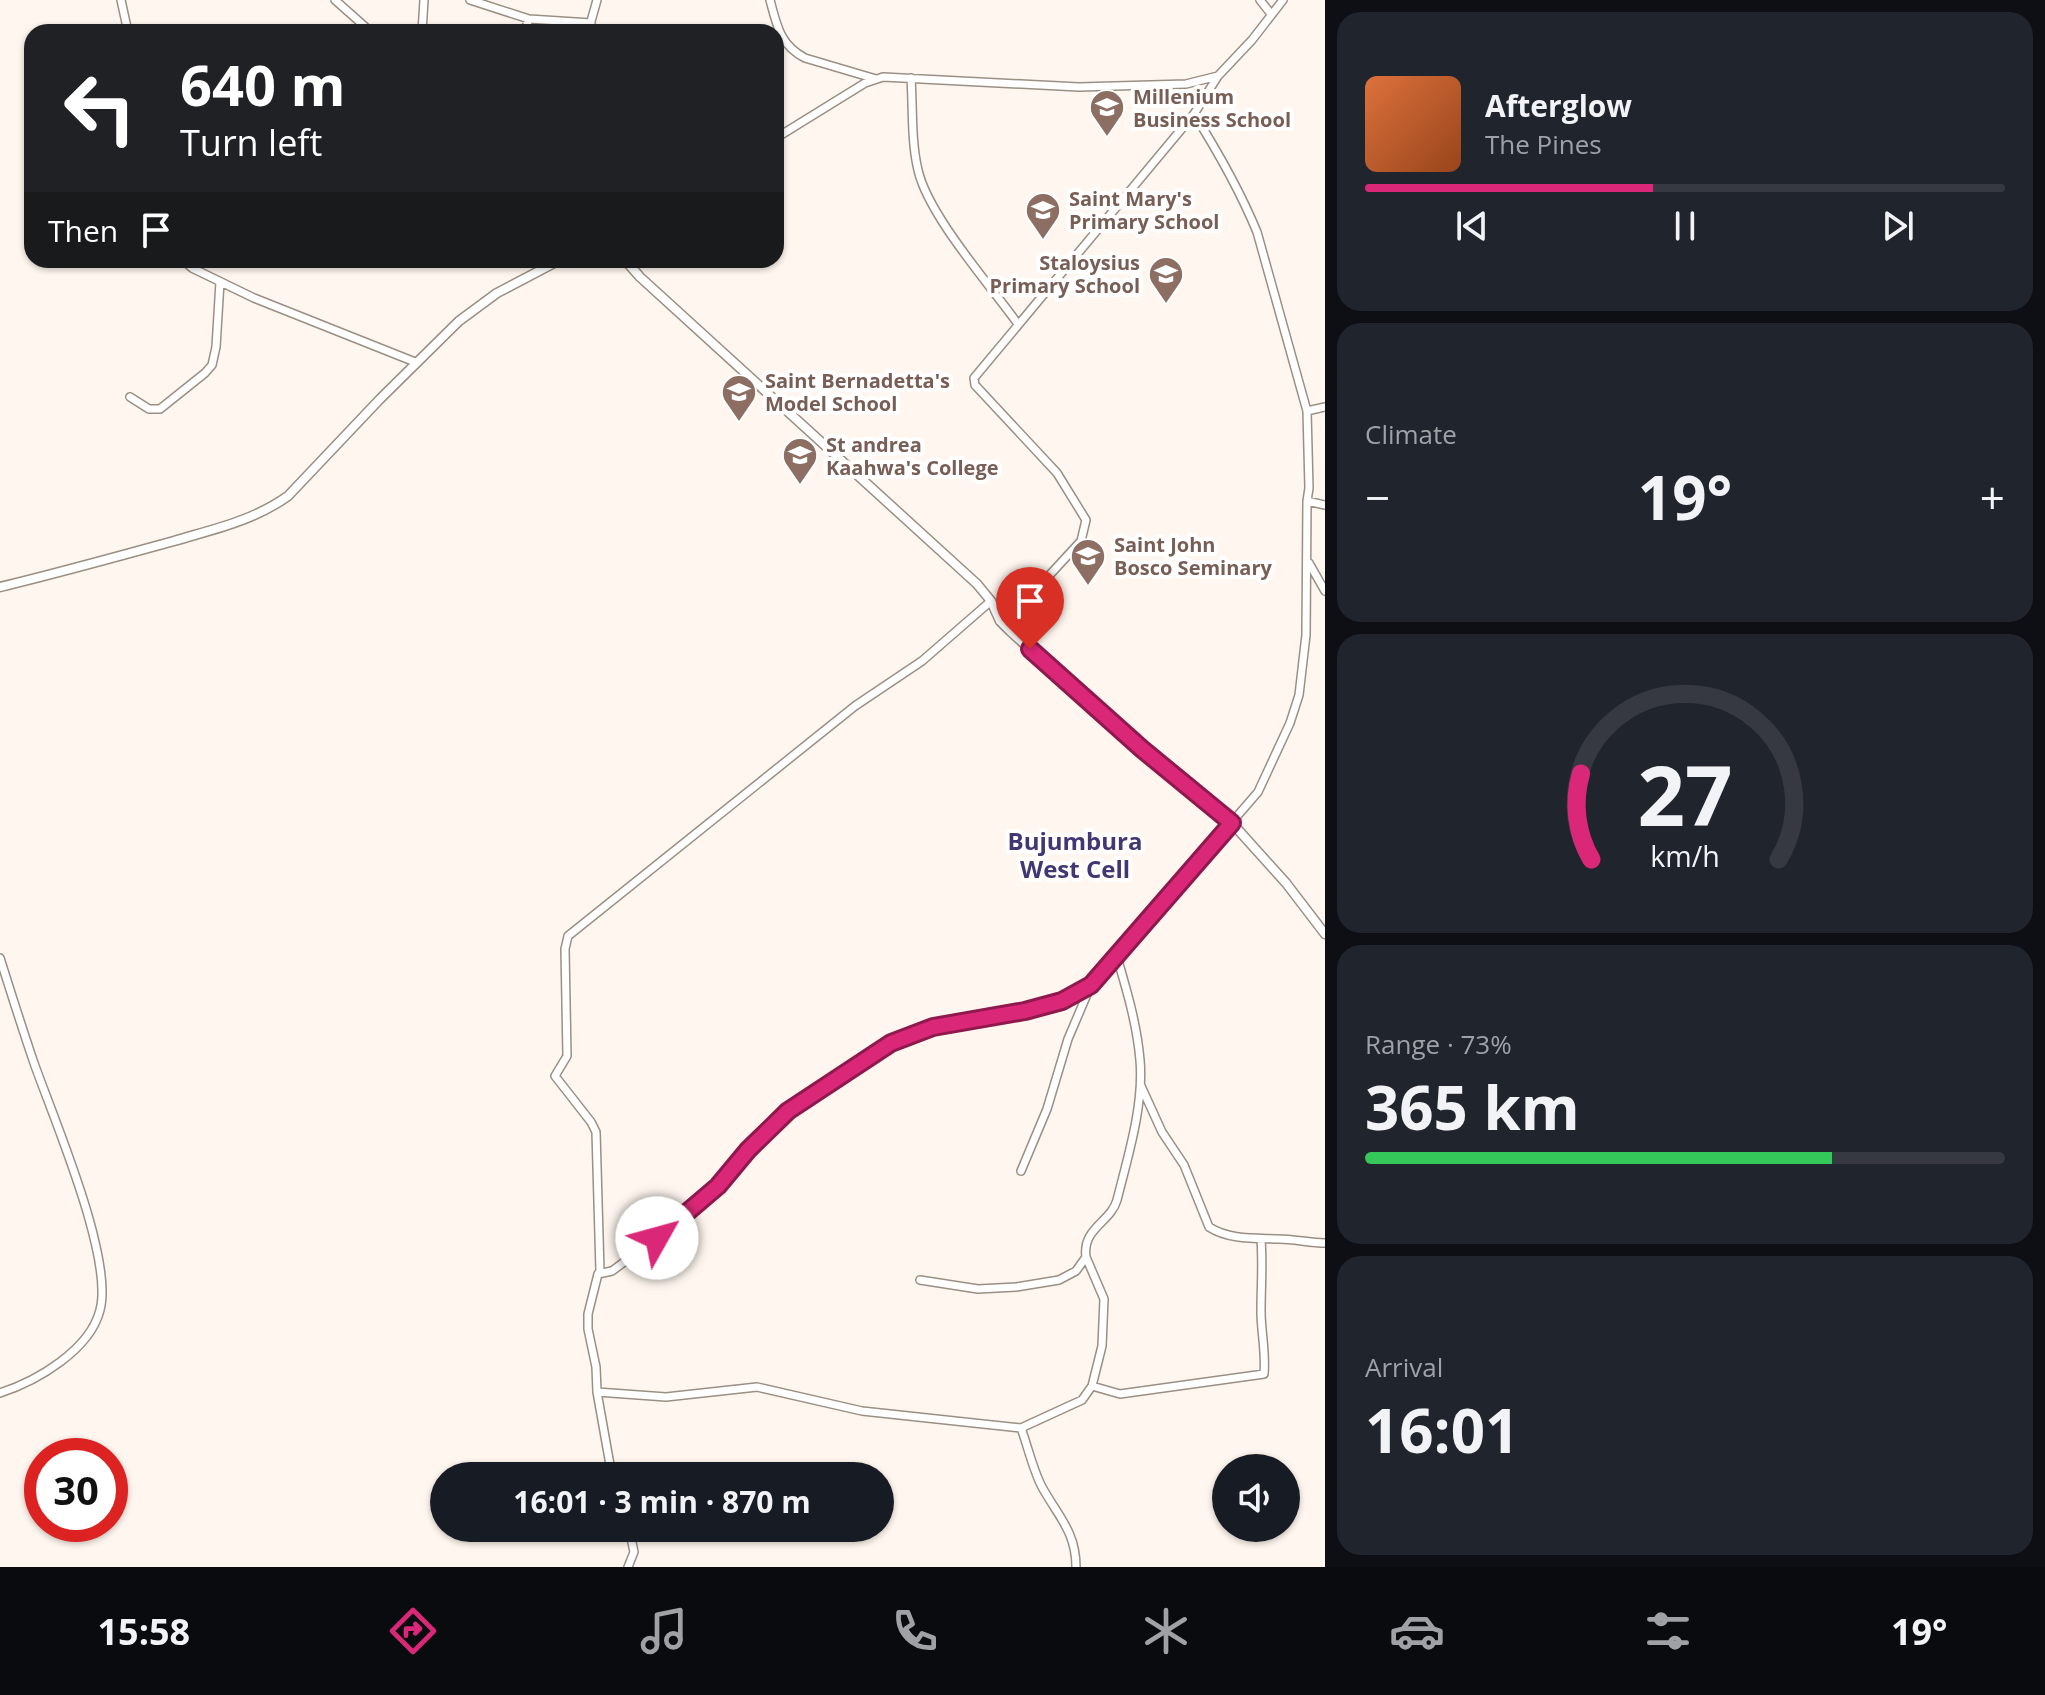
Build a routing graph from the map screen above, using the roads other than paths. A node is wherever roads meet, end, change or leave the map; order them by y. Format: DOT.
graph roads {
  1 [pos="121,0"];
  2 [pos="335,0"];
  3 [pos="424,0"];
  4 [pos="470,0"];
  5 [pos="597,0"];
  6 [pos="770,0"];
  7 [pos="1260,0"];
  8 [pos="1283,0"];
  9 [pos="1271,14"];
  10 [pos="529,19"];
  11 [pos="591,23"];
  12 [pos="126,24"];
  13 [pos="362,24"];
  14 [pos="422,24"];
  15 [pos="527,24"];
  16 [pos="777,24"];
  17 [pos="784,43"];
  18 [pos="1218,76"];
  19 [pos="911,78"];
  20 [pos="877,79"];
  21 [pos="1194,114"];
  22 [pos="784,133"];
  23 [pos="192,268"];
  24 [pos="545,268"];
  25 [pos="632,268"];
  26 [pos="220,282"];
  27 [pos="1018,324"];
  28 [pos="415,362"];
  29 [pos="130,397"];
  30 [pos="1325,407"];
  31 [pos="1307,411"];
  32 [pos="1307,501"];
  33 [pos="1325,505"];
  34 [pos="1308,561"];
  35 [pos="1045,580"];
  36 [pos="0,587"];
  37 [pos="1325,591"];
  38 [pos="991,601"];
  39 [pos="1232,823"];
  40 [pos="1325,934"];
  41 [pos="1117,957"];
  42 [pos="0,958"];
  43 [pos="1091,985"];
  44 [pos="1141,1086"];
  45 [pos="1021,1171"];
  46 [pos="1261,1240"];
  47 [pos="1325,1243"];
  48 [pos="1086,1257"];
  49 [pos="598,1274"];
  50 [pos="920,1280"];
  51 [pos="1092,1386"];
  52 [pos="597,1392"];
  53 [pos="0,1393"];
  54 [pos="1021,1428"];
  55 [pos="610,1462"];
  56 [pos="632,1542"];
  57 [pos="626,1566"];
  58 [pos="1076,1567"];
  1 -- 12 [label="street"];
  2 -- 13 [label="street"];
  3 -- 14 [label="street"];
  4 -- 10 [label="street"];
  5 -- 11 [label="street"];
  6 -- 16 [label="street"];
  7 -- 9 [label="street"];
  8 -- 9 [label="street"];
  9 -- 18 [label="street"];
  10 -- 11 [label="street"];
  10 -- 15 [label="street"];
  17 -- 20 [label="street"];
  18 -- 19 [label="street"];
  18 -- 21 [label="street"];
  19 -- 20 [label="street"];
  19 -- 27 [label="street"];
  20 -- 22 [label="street"];
  21 -- 27 [label="street"];
  21 -- 31 [label="street"];
  23 -- 26 [label="street"];
  24 -- 28 [label="street"];
  25 -- 38 [label="street"];
  26 -- 28 [label="street"];
  26 -- 29 [label="street"];
  27 -- 35 [label="street"];
  28 -- 36 [label="street"];
  30 -- 31 [label="street"];
  31 -- 32 [label="street"];
  32 -- 33 [label="street"];
  32 -- 34 [label="street"];
  34 -- 37 [label="street"];
  34 -- 39 [label="street"];
  38 -- 39 [label="street"];
  38 -- 49 [label="street"];
  39 -- 40 [label="street"];
  39 -- 41 [label="street"];
  41 -- 43 [label="street"];
  41 -- 44 [label="street"];
  42 -- 53 [label="street"];
  43 -- 45 [label="street"];
  43 -- 49 [label="street"];
  44 -- 46 [label="street"];
  44 -- 48 [label="street"];
  46 -- 47 [label="street"];
  46 -- 51 [label="street"];
  48 -- 50 [label="street"];
  48 -- 51 [label="street"];
  49 -- 52 [label="street"];
  51 -- 54 [label="street"];
  52 -- 54 [label="street"];
  52 -- 55 [label="street"];
  54 -- 58 [label="street"];
  56 -- 57 [label="street"];
}
